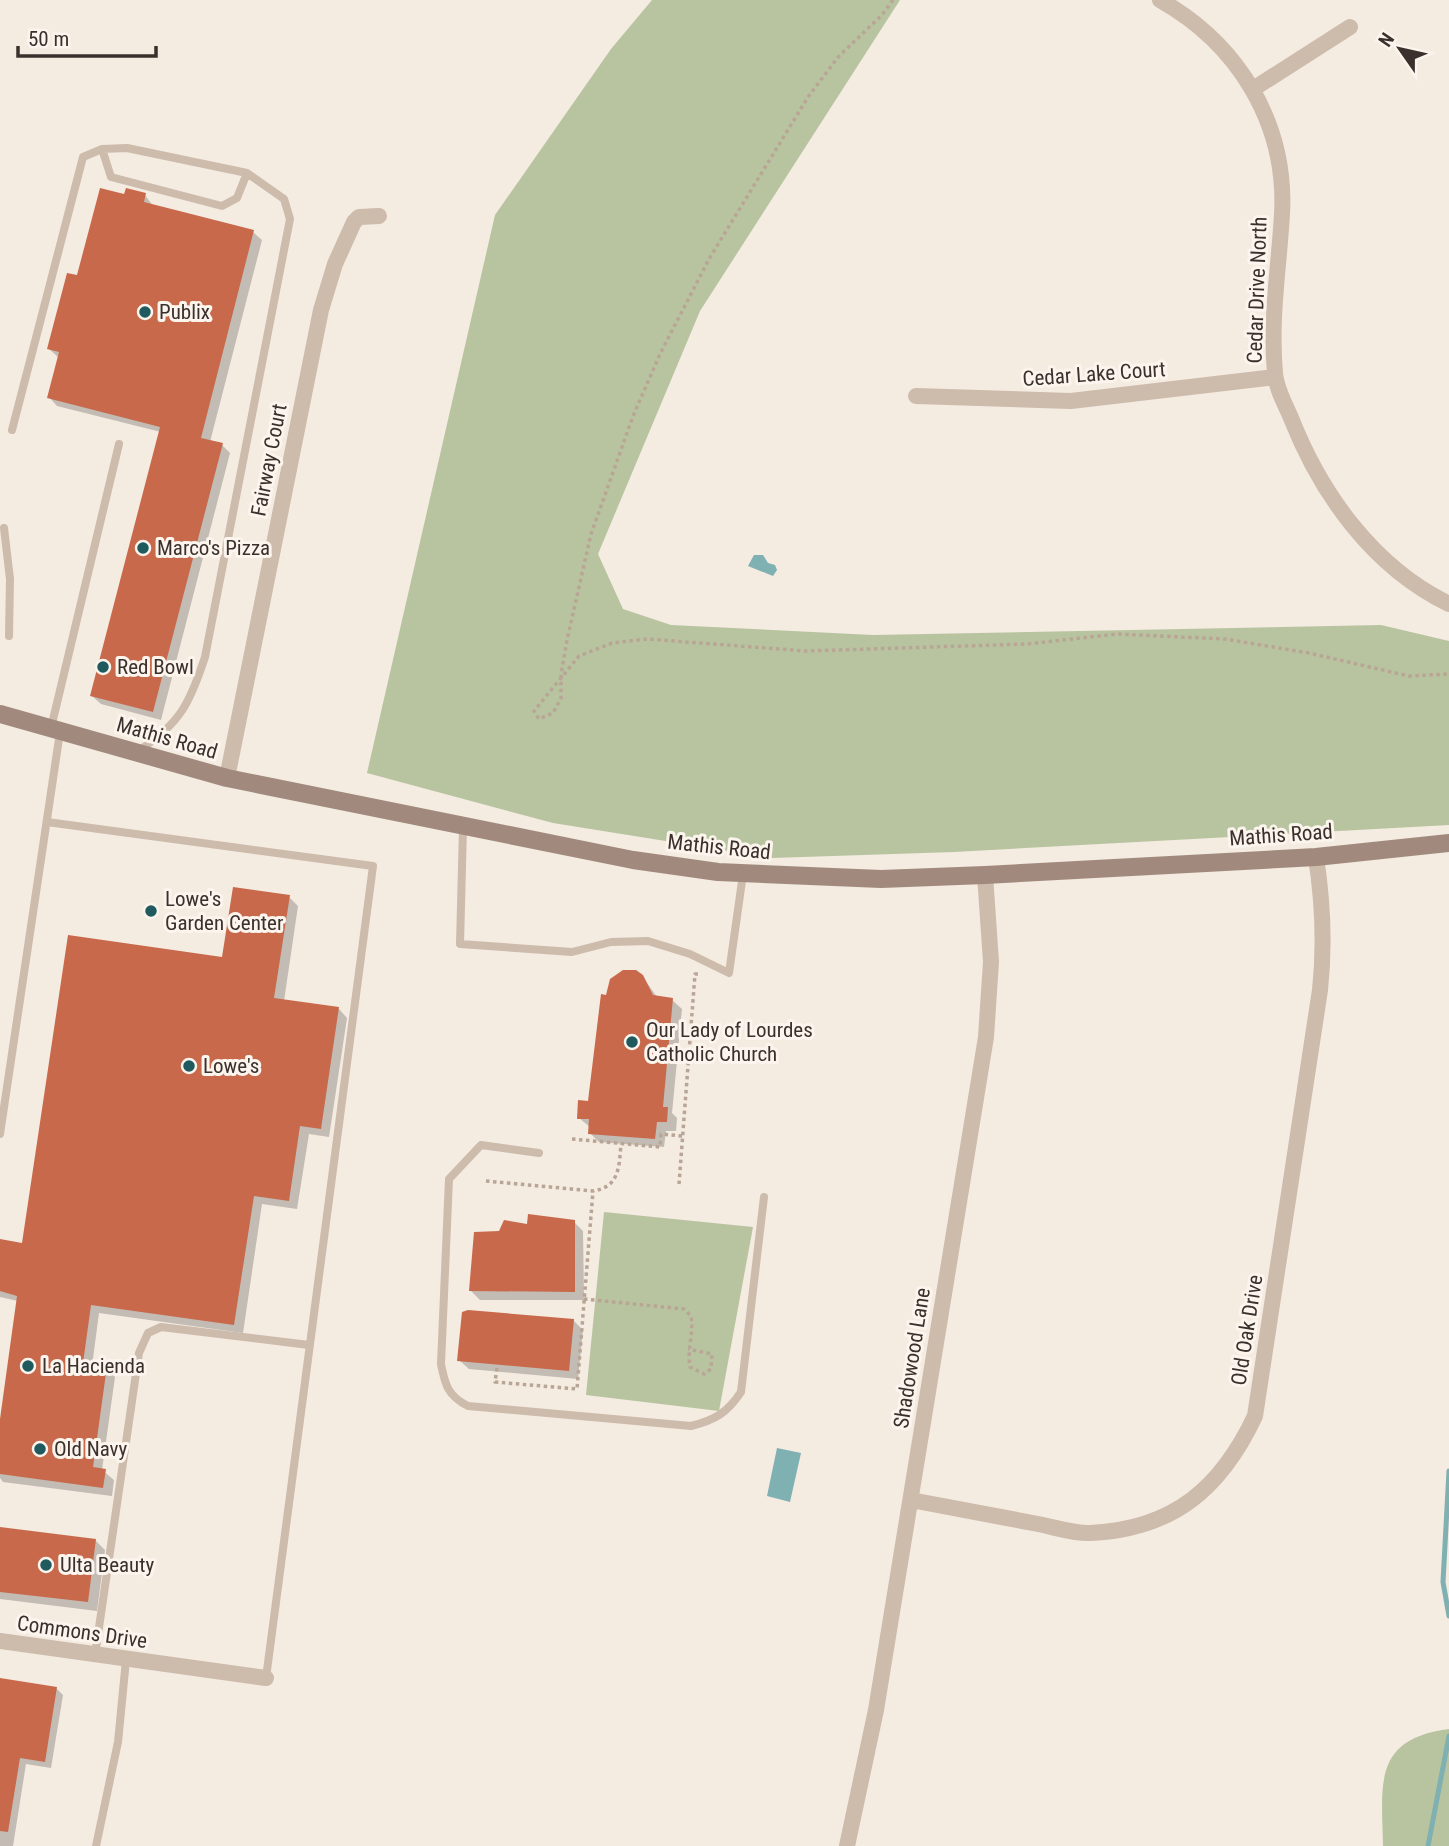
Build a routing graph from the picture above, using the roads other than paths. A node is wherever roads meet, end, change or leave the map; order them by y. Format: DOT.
graph roads {
  1 [pos="1160,0"];
  2 [pos="1350,27"];
  3 [pos="1253,89"];
  4 [pos="102,149"];
  5 [pos="247,173"];
  6 [pos="379,216"];
  7 [pos="1275,377"];
  8 [pos="916,396"];
  9 [pos="12,430"];
  10 [pos="119,444"];
  11 [pos="4,528"];
  12 [pos="1449,604"];
  13 [pos="9,636"];
  14 [pos="0,714"];
  15 [pos="56,729"];
  16 [pos="135,752"];
  17 [pos="228,778"];
  18 [pos="47,822"];
  19 [pos="463,827"];
  20 [pos="1449,843"];
  21 [pos="1316,857"];
  22 [pos="743,874"];
  23 [pos="985,875"];
  24 [pos="0,1134"];
  25 [pos="539,1153"];
  26 [pos="764,1197"];
  27 [pos="309,1345"];
  28 [pos="911,1500"];
  29 [pos="0,1642"];
  30 [pos="95,1655"];
  31 [pos="127,1660"];
  32 [pos="266,1678"];
  33 [pos="96,1846"];
  34 [pos="847,1846"];
  1 -- 3 [label="street, Cedar Drive North"];
  2 -- 3 [label="street"];
  3 -- 7 [label="street, Cedar Drive North"];
  4 -- 5 [label="lane"];
  4 -- 5 [label="lane"];
  4 -- 9 [label="lane"];
  5 -- 16 [label="lane"];
  6 -- 17 [label="street, Fairway Court"];
  7 -- 8 [label="street, Cedar Lake Court"];
  7 -- 12 [label="street, Cedar Drive North"];
  10 -- 15 [label="lane"];
  11 -- 13 [label="lane"];
  14 -- 15 [label="street, Mathis Road"];
  15 -- 16 [label="street, Mathis Road"];
  15 -- 18 [label="lane"];
  16 -- 17 [label="street, Mathis Road"];
  17 -- 19 [label="street, Mathis Road"];
  18 -- 24 [label="lane"];
  18 -- 27 [label="lane"];
  19 -- 22 [label="street, Mathis Road"];
  19 -- 22 [label="lane"];
  20 -- 21 [label="street, Mathis Road"];
  21 -- 23 [label="street, Mathis Road"];
  21 -- 28 [label="street, Old Oak Drive"];
  22 -- 23 [label="street, Mathis Road"];
  23 -- 28 [label="street, Shadowood Lane"];
  25 -- 26 [label="lane"];
  27 -- 30 [label="lane"];
  27 -- 32 [label="lane"];
  28 -- 34 [label="street, Shadowood Lane"];
  29 -- 30 [label="street, Commons Drive"];
  30 -- 31 [label="street, Commons Drive"];
  31 -- 32 [label="street, Commons Drive"];
  31 -- 33 [label="lane"];
}
